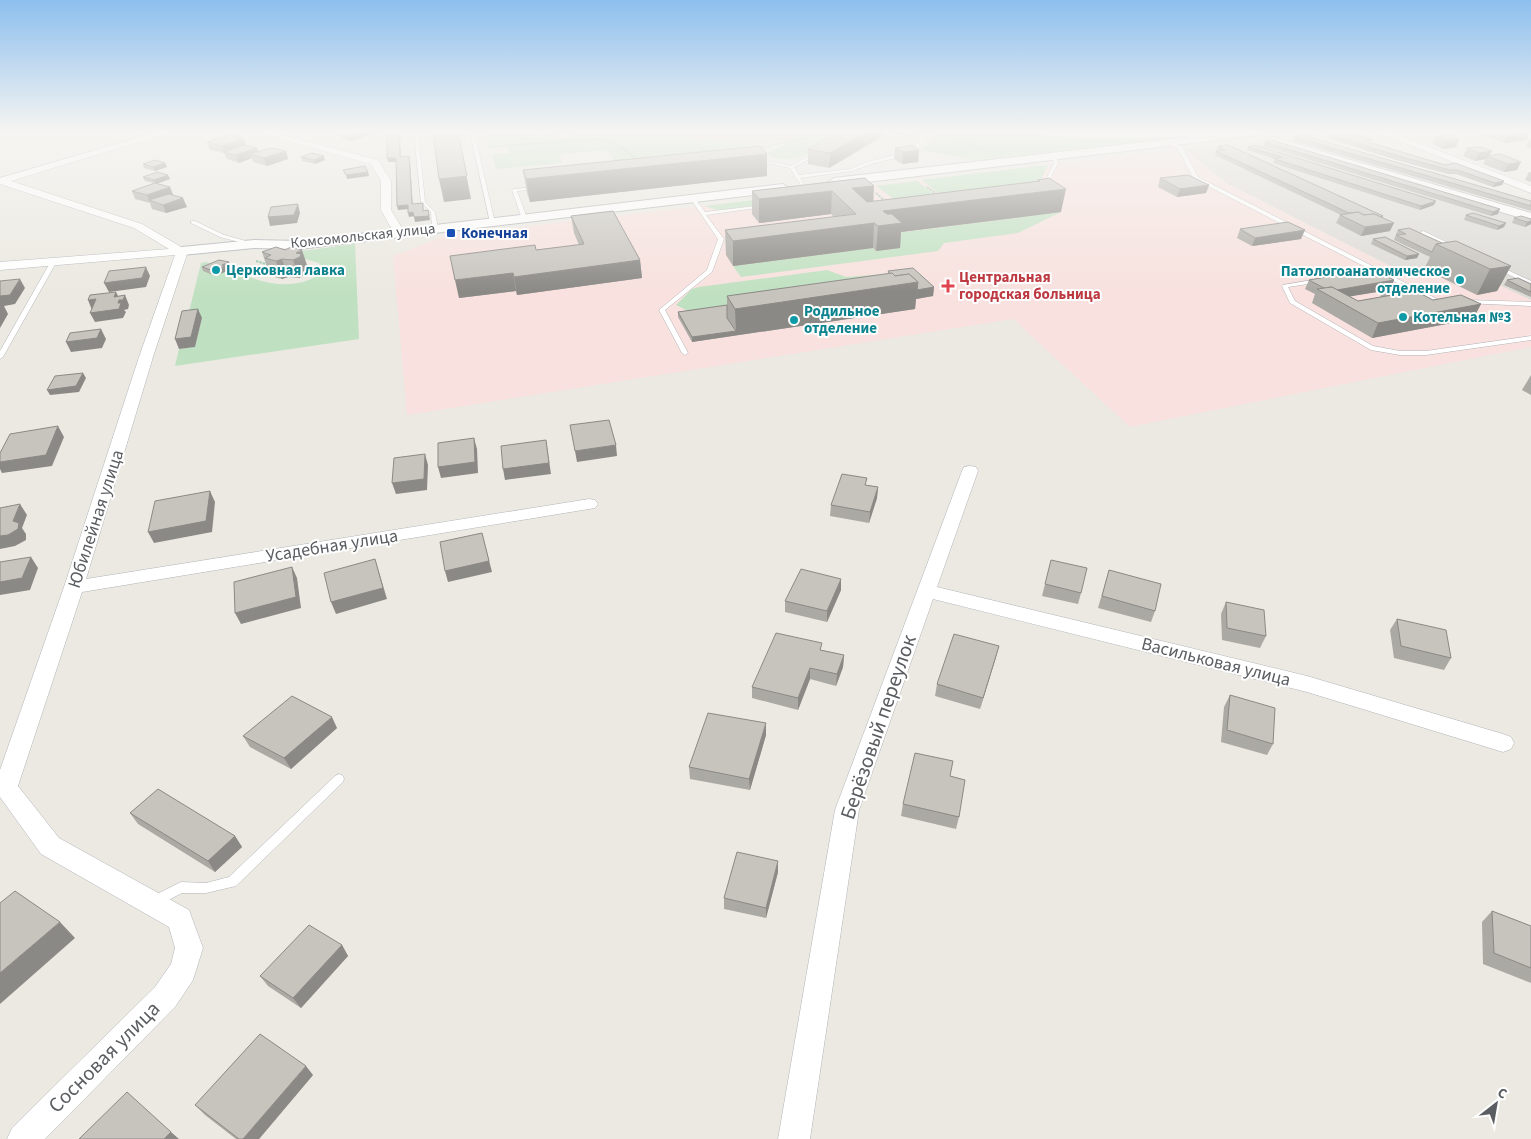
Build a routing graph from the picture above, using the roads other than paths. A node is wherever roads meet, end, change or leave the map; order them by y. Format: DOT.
graph roads {
  1 [pos="13,185"];
  2 [pos="386,185"];
  3 [pos="421,185"];
  4 [pos="485,185"];
  5 [pos="773,185"];
  6 [pos="1045,185"];
  7 [pos="1210,185"];
  8 [pos="1426,185"];
  9 [pos="1518,185"];
  10 [pos="544,187"];
  11 [pos="1531,190"];
  12 [pos="1036,192"];
  13 [pos="692,198"];
  14 [pos="770,206"];
  15 [pos="702,214"];
  16 [pos="1531,217"];
  17 [pos="524,218"];
  18 [pos="193,222"];
  19 [pos="493,222"];
  20 [pos="435,229"];
  21 [pos="399,233"];
  22 [pos="1423,233"];
  23 [pos="254,244"];
  24 [pos="1459,250"];
  25 [pos="182,251"];
  26 [pos="54,261"];
  27 [pos="1486,262"];
  28 [pos="0,266"];
  29 [pos="1378,271"];
  30 [pos="1369,272"];
  31 [pos="1322,280"];
  32 [pos="1531,283"];
  33 [pos="1448,302"];
  34 [pos="1457,302"];
  35 [pos="1531,304"];
  36 [pos="1531,338"];
  37 [pos="684,353"];
  38 [pos="0,356"];
  39 [pos="970,471"];
  40 [pos="589,504"];
  41 [pos="74,588"];
  42 [pos="926,591"];
  43 [pos="1503,743"];
  44 [pos="339,779"];
  45 [pos="3,788"];
  46 [pos="152,902"];
  47 [pos="23,1139"];
  48 [pos="794,1139"];
  1 -- 25 [label="street"];
  2 -- 21 [label="street"];
  3 -- 20 [label="lane"];
  4 -- 19 [label="lane"];
  5 -- 13 [label="street, Комсомольская улица"];
  6 -- 12 [label="lane"];
  7 -- 29 [label="lane"];
  8 -- 16 [label="street"];
  9 -- 11 [label="street"];
  10 -- 17 [label="lane"];
  13 -- 15 [label="lane"];
  13 -- 17 [label="street, Комсомольская улица"];
  14 -- 15 [label="lane"];
  15 -- 37 [label="lane"];
  17 -- 19 [label="street, Комсомольская улица"];
  18 -- 23 [label="lane"];
  19 -- 20 [label="street, Комсомольская улица"];
  20 -- 21 [label="street, Комсомольская улица"];
  21 -- 23 [label="street, Комсомольская улица"];
  22 -- 24 [label="lane"];
  23 -- 25 [label="street, Комсомольская улица"];
  25 -- 26 [label="street"];
  25 -- 41 [label="street, Юбилейная улица"];
  26 -- 28 [label="street"];
  26 -- 38 [label="lane"];
  27 -- 32 [label="lane"];
  29 -- 30 [label="lane"];
  29 -- 33 [label="lane"];
  31 -- 36 [label="lane"];
  34 -- 35 [label="lane"];
  39 -- 42 [label="street, Берёзовый переулок"];
  40 -- 41 [label="street, Усадебная улица"];
  41 -- 45 [label="street, Юбилейная улица"];
  42 -- 43 [label="street, Васильковая улица"];
  42 -- 48 [label="street, Берёзовый переулок"];
  44 -- 46 [label="lane"];
  45 -- 46 [label="street, Сосновая улица"];
  46 -- 47 [label="street, Сосновая улица"];
}
